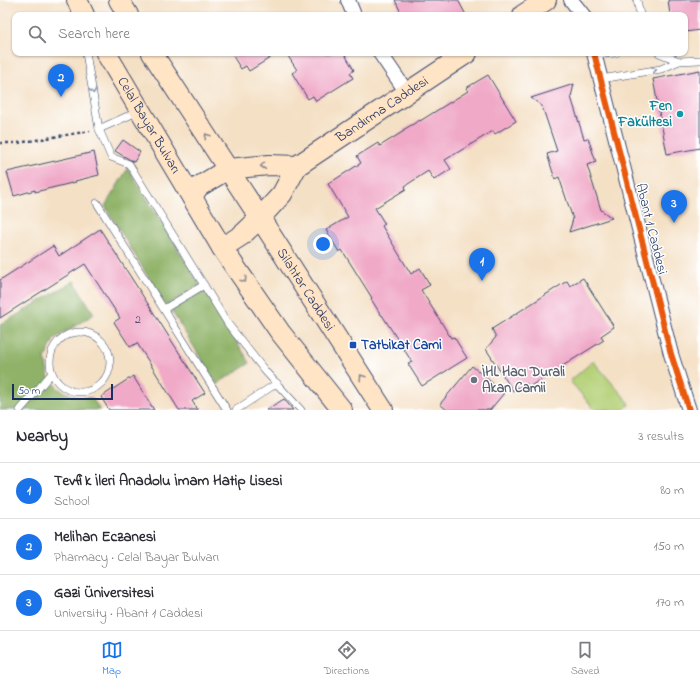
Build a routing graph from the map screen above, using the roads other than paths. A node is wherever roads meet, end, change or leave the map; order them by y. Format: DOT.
graph roads {
  1 [pos="77,0"];
  2 [pos="119,0"];
  3 [pos="348,0"];
  4 [pos="546,0"];
  5 [pos="571,0"];
  6 [pos="580,0"];
  7 [pos="637,0"];
  8 [pos="79,12"];
  9 [pos="83,12"];
  10 [pos="126,12"];
  11 [pos="353,12"];
  12 [pos="528,12"];
  13 [pos="581,12"];
  14 [pos="583,12"];
  15 [pos="639,12"];
  16 [pos="87,56"];
  17 [pos="108,56"];
  18 [pos="154,56"];
  19 [pos="382,56"];
  20 [pos="463,56"];
  21 [pos="595,56"];
  22 [pos="666,56"];
  23 [pos="700,60"];
  24 [pos="679,61"];
  25 [pos="601,78"];
  26 [pos="408,94"];
  27 [pos="140,110"];
  28 [pos="99,129"];
  29 [pos="297,166"];
  30 [pos="228,169"];
  31 [pos="192,197"];
  32 [pos="97,203"];
  33 [pos="260,218"];
  34 [pos="222,248"];
  35 [pos="204,285"];
  36 [pos="164,309"];
  37 [pos="52,373"];
  38 [pos="277,383"];
  39 [pos="20,410"];
  40 [pos="227,410"];
  41 [pos="236,410"];
  42 [pos="301,410"];
  43 [pos="342,410"];
  44 [pos="383,410"];
  45 [pos="689,410"];
  1 -- 8 [label="lane"];
  1 -- 9 [label="main road"];
  2 -- 10 [label="main road"];
  3 -- 11 [label="street"];
  4 -- 12 [label="main road"];
  5 -- 13 [label="street"];
  6 -- 14 [label="street"];
  7 -- 15 [label="lane"];
  16 -- 28 [label="lane, one-way"];
  17 -- 27 [label="main road, Celal Bayar Bulvarı"];
  30 -- 18 [label="main road, one-way"];
  19 -- 26 [label="street"];
  20 -- 26 [label="main road, Bandırma Caddesi"];
  21 -- 25 [label="street, Abant 1 Caddesi"];
  22 -- 24 [label="lane"];
  23 -- 24 [label="lane"];
  25 -- 24 [label="lane, one-way"];
  25 -- 45 [label="street, Abant 1 Caddesi"];
  26 -- 29 [label="main road, Bandırma Caddesi"];
  27 -- 28 [label="lane"];
  27 -- 31 [label="main road, Celal Bayar Bulvarı"];
  28 -- 35 [label="lane"];
  29 -- 30 [label="main road, one-way"];
  29 -- 33 [label="main road, Bandırma Caddesi"];
  30 -- 31 [label="main road"];
  30 -- 33 [label="main road, Silahtar Caddesi"];
  31 -- 34 [label="main road"];
  32 -- 36 [label="lane"];
  33 -- 34 [label="main road, Bandırma Caddesi"];
  44 -- 33 [label="main road, Silahtar Caddesi, one-way"];
  34 -- 43 [label="main road, one-way"];
  35 -- 36 [label="lane"];
  35 -- 38 [label="lane"];
  36 -- 40 [label="lane"];
  37 -- 37 [label="lane"];
  37 -- 39 [label="lane"];
  38 -- 41 [label="lane"];
  38 -- 42 [label="lane"];
}
